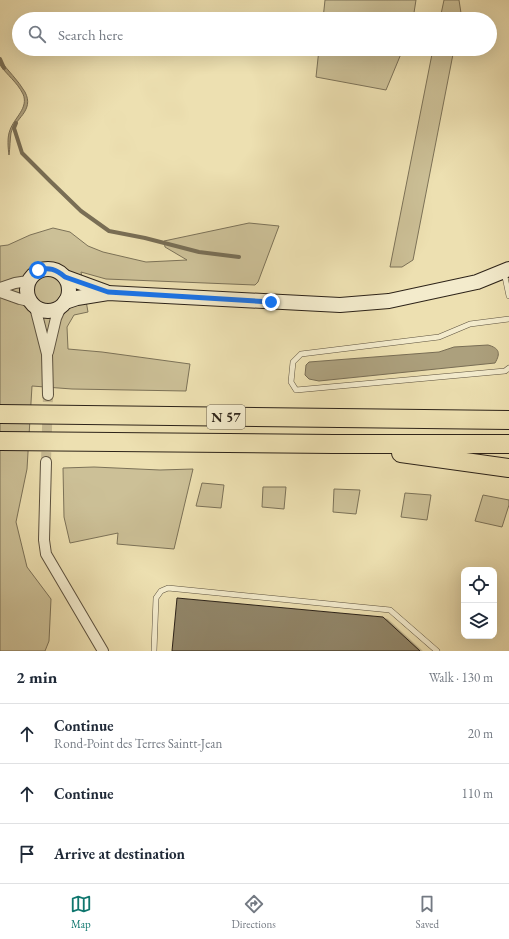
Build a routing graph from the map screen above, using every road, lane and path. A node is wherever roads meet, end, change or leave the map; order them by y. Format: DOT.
graph roads {
  1 [pos="506,270"];
  2 [pos="65,277"];
  3 [pos="28,281"];
  4 [pos="0,288"];
  5 [pos="0,292"];
  6 [pos="108,292"];
  7 [pos="509,296"];
  8 [pos="28,303"];
  9 [pos="63,304"];
  10 [pos="509,320"];
  11 [pos="47,354"];
  12 [pos="509,368"];
  13 [pos="48,395"];
  14 [pos="509,410"];
  15 [pos="0,414"];
  16 [pos="452,420"];
  17 [pos="509,420"];
  18 [pos="0,441"];
  19 [pos="334,444"];
  20 [pos="509,444"];
  21 [pos="46,462"];
  22 [pos="509,468"];
  23 [pos="103,651"];
  24 [pos="154,651"];
  25 [pos="437,651"];
  1 -- 6 [label="street"];
  1 -- 7 [label="lane"];
  2 -- 3 [label="street"];
  2 -- 6 [label="street"];
  2 -- 9 [label="street"];
  3 -- 4 [label="street"];
  3 -- 8 [label="street"];
  5 -- 8 [label="street"];
  6 -- 9 [label="street"];
  8 -- 9 [label="street"];
  8 -- 11 [label="street"];
  9 -- 11 [label="street"];
  10 -- 12 [label="lane"];
  11 -- 13 [label="street"];
  14 -- 16 [label="highway"];
  15 -- 16 [label="highway, N 57"];
  16 -- 17 [label="highway, N 57"];
  18 -- 19 [label="highway, N 57"];
  19 -- 20 [label="highway, N 57"];
  19 -- 22 [label="highway"];
  21 -- 23 [label="street"];
  24 -- 25 [label="lane"];
}
